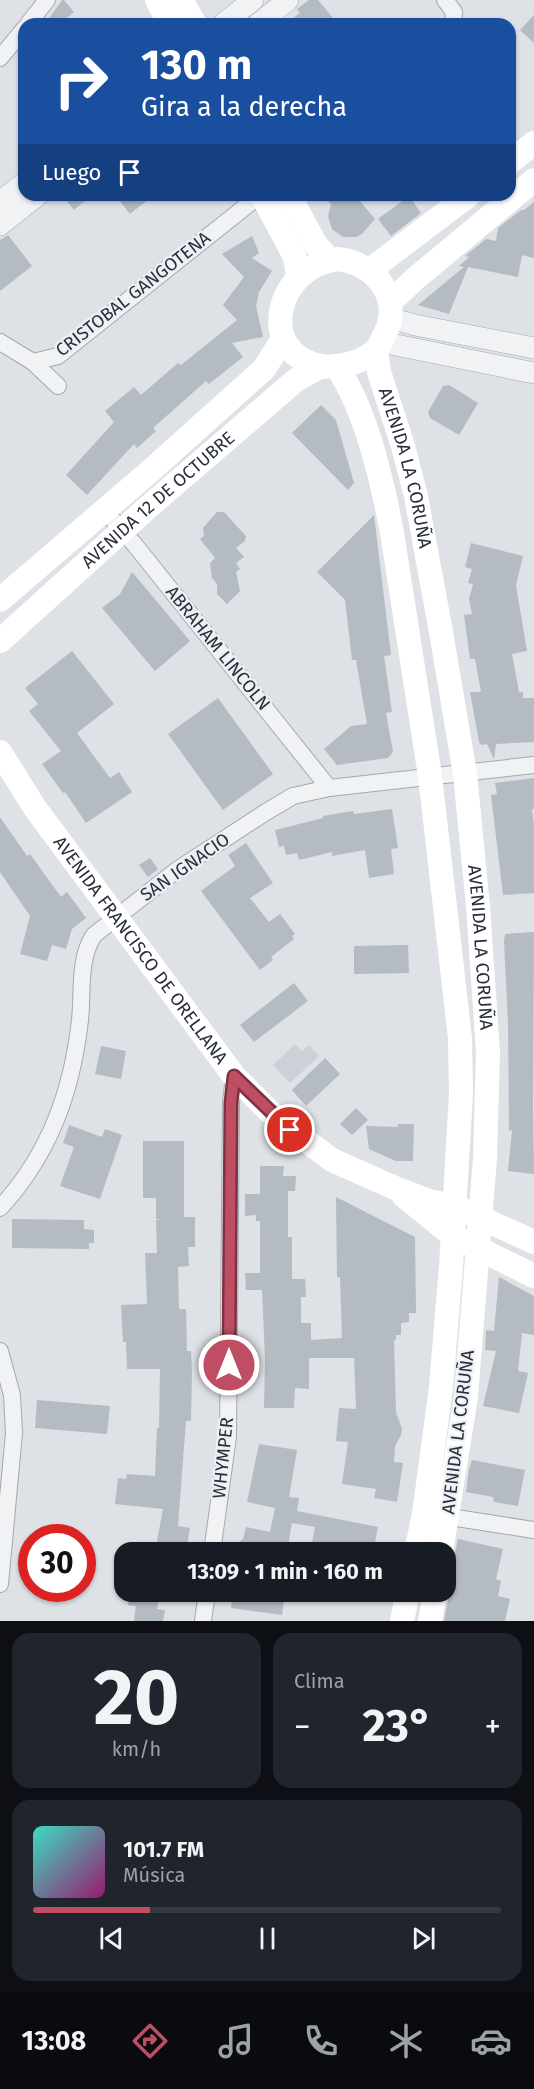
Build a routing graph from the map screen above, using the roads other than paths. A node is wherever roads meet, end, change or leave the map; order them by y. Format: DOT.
graph roads {
  1 [pos="47,0"];
  2 [pos="157,0"];
  3 [pos="181,0"];
  4 [pos="253,0"];
  5 [pos="288,0"];
  6 [pos="446,0"];
  7 [pos="33,18"];
  8 [pos="167,18"];
  9 [pos="192,18"];
  10 [pos="230,18"];
  11 [pos="266,18"];
  12 [pos="454,18"];
  13 [pos="18,36"];
  14 [pos="0,58"];
  15 [pos="534,143"];
  16 [pos="516,157"];
  17 [pos="534,180"];
  18 [pos="18,188"];
  19 [pos="516,195"];
  20 [pos="30,201"];
  21 [pos="253,201"];
  22 [pos="264,201"];
  23 [pos="292,201"];
  24 [pos="461,201"];
  25 [pos="509,201"];
  26 [pos="0,202"];
  27 [pos="0,225"];
  28 [pos="330,260"];
  29 [pos="370,270"];
  30 [pos="298,277"];
  31 [pos="390,310"];
  32 [pos="283,339"];
  33 [pos="0,342"];
  34 [pos="379,346"];
  35 [pos="534,348"];
  36 [pos="33,362"];
  37 [pos="329,366"];
  38 [pos="534,373"];
  39 [pos="58,386"];
  40 [pos="105,511"];
  41 [pos="122,530"];
  42 [pos="0,600"];
  43 [pos="441,632"];
  44 [pos="409,638"];
  45 [pos="0,641"];
  46 [pos="0,752"];
  47 [pos="534,765"];
  48 [pos="0,774"];
  49 [pos="465,774"];
  50 [pos="430,776"];
  51 [pos="329,788"];
  52 [pos="35,808"];
  53 [pos="116,918"];
  54 [pos="234,1076"];
  55 [pos="395,1188"];
  56 [pos="454,1206"];
  57 [pos="0,1208"];
  58 [pos="480,1217"];
  59 [pos="453,1236"];
  60 [pos="534,1242"];
  61 [pos="477,1248"];
  62 [pos="534,1276"];
  63 [pos="0,1351"];
  64 [pos="436,1515"];
  65 [pos="534,1530"];
  66 [pos="213,1542"];
  67 [pos="421,1542"];
  68 [pos="440,1542"];
  69 [pos="0,1584"];
  70 [pos="206,1602"];
  71 [pos="406,1602"];
  72 [pos="433,1602"];
  73 [pos="203,1621"];
  74 [pos="402,1621"];
  75 [pos="430,1621"];
  1 -- 7 [label="street"];
  2 -- 8 [label="main road"];
  3 -- 9 [label="main road"];
  4 -- 10 [label="street"];
  5 -- 11 [label="street"];
  6 -- 12 [label="street"];
  13 -- 14 [label="street"];
  15 -- 16 [label="main road"];
  17 -- 19 [label="main road"];
  18 -- 26 [label="street"];
  20 -- 27 [label="street"];
  21 -- 36 [label="street, CRISTOBAL GANGOTENA"];
  22 -- 30 [label="main road"];
  23 -- 28 [label="main road"];
  24 -- 29 [label="main road"];
  25 -- 31 [label="main road"];
  28 -- 29 [label="main road"];
  28 -- 30 [label="main road"];
  29 -- 31 [label="main road"];
  30 -- 32 [label="main road"];
  31 -- 34 [label="main road"];
  31 -- 35 [label="street"];
  32 -- 37 [label="main road"];
  32 -- 40 [label="main road, AVENIDA 12 DE OCTUBRE"];
  33 -- 36 [label="street, CRISTOBAL GANGOTENA"];
  34 -- 37 [label="main road"];
  34 -- 38 [label="street"];
  34 -- 43 [label="main road, AVENIDA LA CORUÑA"];
  36 -- 39 [label="street"];
  37 -- 41 [label="main road, AVENIDA 12 DE OCTUBRE"];
  37 -- 44 [label="main road, AVENIDA LA CORUÑA"];
  40 -- 41 [label="street, ABRAHAM LINCOLN"];
  40 -- 42 [label="main road, AVENIDA 12 DE OCTUBRE"];
  41 -- 45 [label="main road, AVENIDA 12 DE OCTUBRE"];
  41 -- 51 [label="street, ABRAHAM LINCOLN"];
  43 -- 44 [label="main road"];
  43 -- 49 [label="main road, AVENIDA LA CORUÑA"];
  44 -- 50 [label="main road, AVENIDA LA CORUÑA"];
  46 -- 52 [label="main road, AVENIDA FRANCISCO DE ORELLANA"];
  47 -- 49 [label="street, SAN IGNACIO"];
  48 -- 52 [label="main road, AVENIDA FRANCISCO DE ORELLANA"];
  49 -- 50 [label="street, SAN IGNACIO"];
  49 -- 58 [label="main road, AVENIDA LA CORUÑA"];
  50 -- 51 [label="street, SAN IGNACIO"];
  50 -- 56 [label="main road, AVENIDA LA CORUÑA"];
  51 -- 53 [label="street, SAN IGNACIO"];
  52 -- 53 [label="main road, AVENIDA FRANCISCO DE ORELLANA"];
  53 -- 54 [label="main road, AVENIDA FRANCISCO DE ORELLANA"];
  53 -- 57 [label="street, SAN IGNACIO"];
  54 -- 55 [label="main road, AVENIDA FRANCISCO DE ORELLANA"];
  54 -- 66 [label="street, WHYMPER"];
  55 -- 56 [label="main road, AVENIDA FRANCISCO DE ORELLANA"];
  55 -- 59 [label="main road, AVENIDA FRANCISCO DE ORELLANA"];
  56 -- 58 [label="main road, AVENIDA FRANCISCO DE ORELLANA"];
  56 -- 59 [label="main road, AVENIDA LA CORUÑA"];
  58 -- 60 [label="main road, AVENIDA FRANCISCO DE ORELLANA"];
  58 -- 61 [label="main road, AVENIDA LA CORUÑA"];
  59 -- 61 [label="main road, AVENIDA FRANCISCO DE ORELLANA"];
  59 -- 64 [label="main road, AVENIDA LA CORUÑA"];
  61 -- 62 [label="main road, AVENIDA FRANCISCO DE ORELLANA"];
  61 -- 64 [label="main road, AVENIDA LA CORUÑA"];
  63 -- 69 [label="street"];
  64 -- 65 [label="street"];
  64 -- 67 [label="main road, AVENIDA LA CORUÑA"];
  64 -- 68 [label="main road, AVENIDA LA CORUÑA"];
  70 -- 73 [label="street"];
  71 -- 74 [label="main road"];
  72 -- 75 [label="main road"];
}
